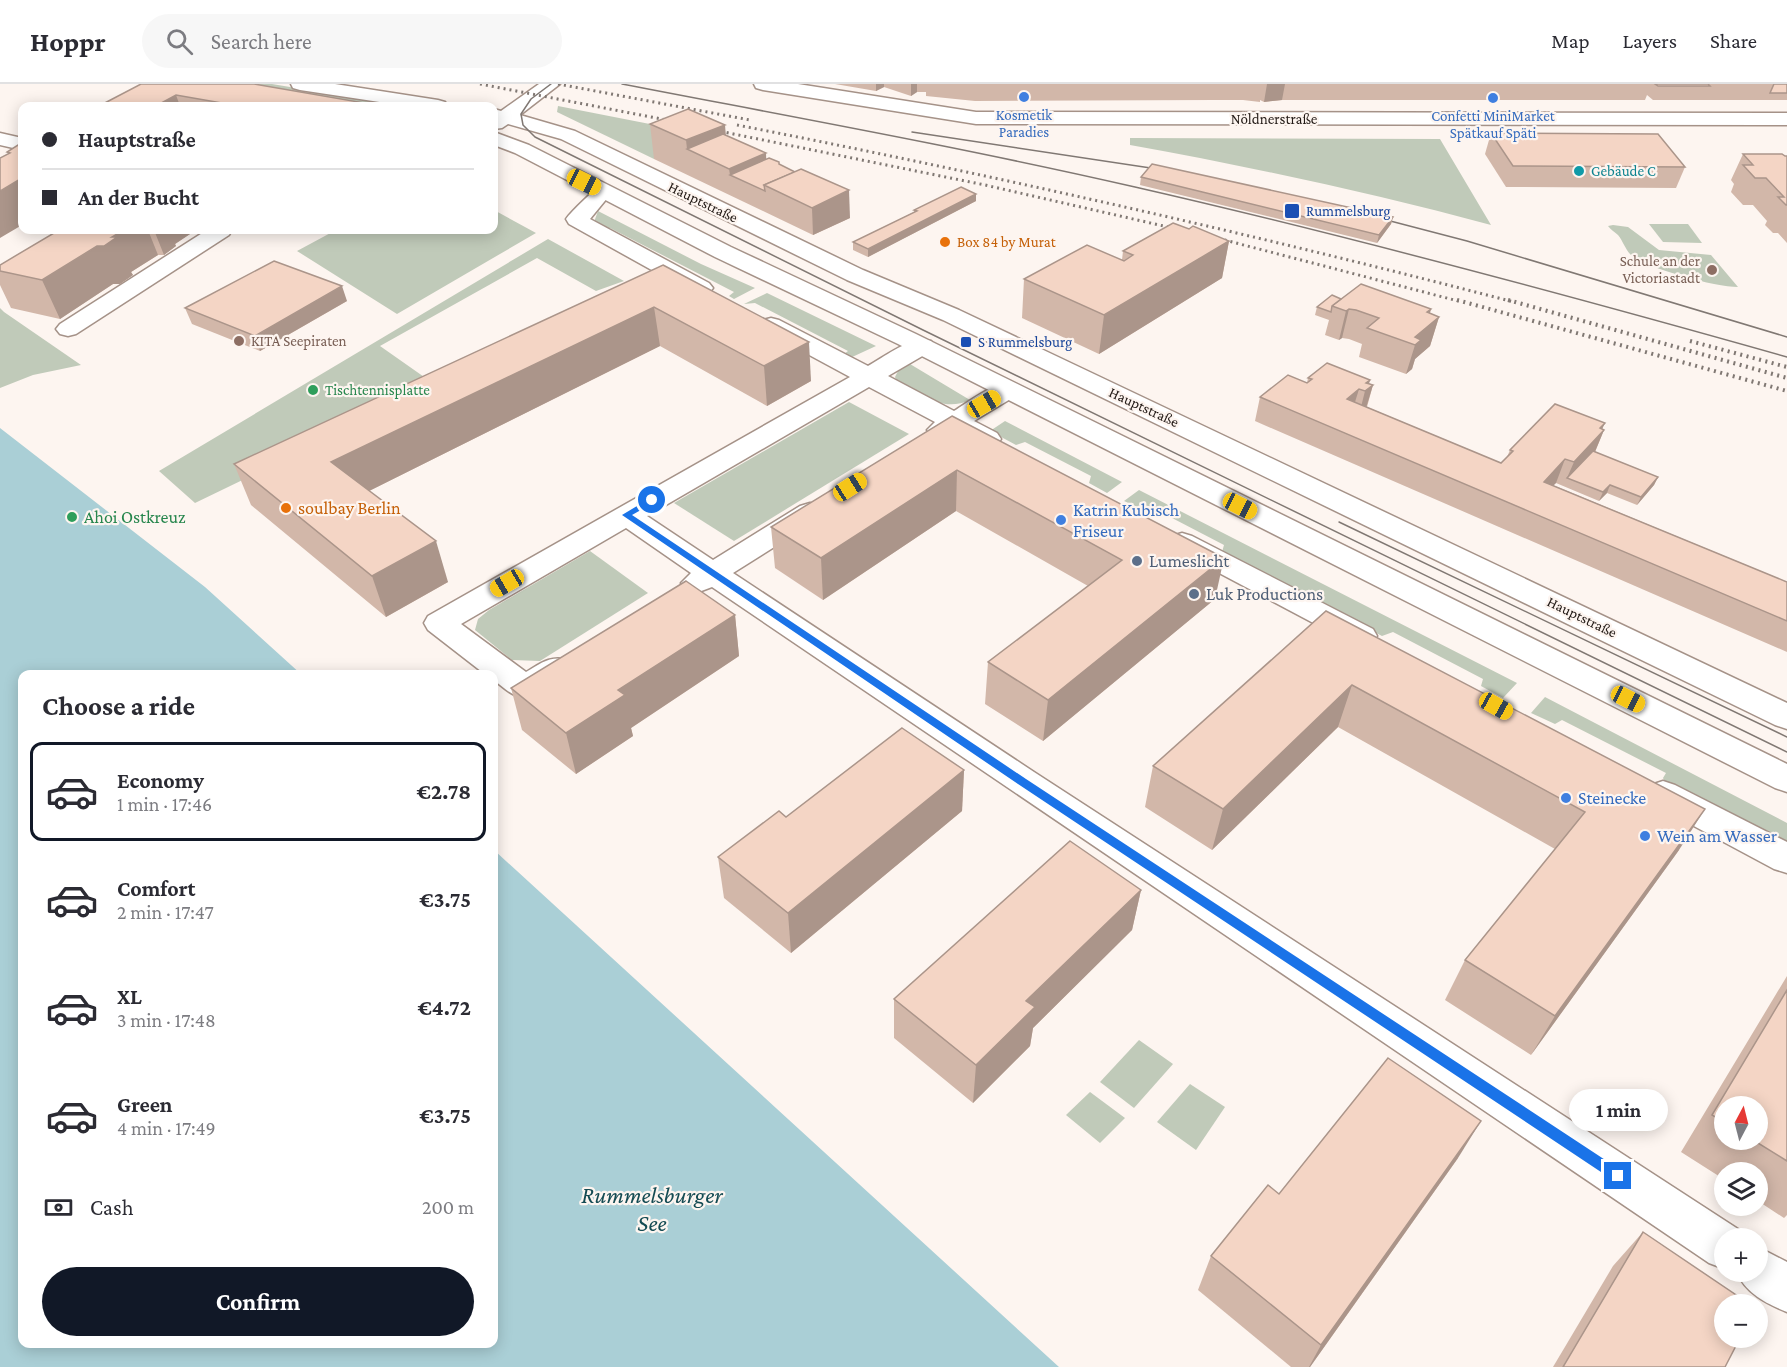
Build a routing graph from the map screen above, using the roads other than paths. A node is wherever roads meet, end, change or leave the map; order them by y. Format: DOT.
graph roads {
  1 [pos="551,84"];
  2 [pos="763,84"];
  3 [pos="294,91"];
  4 [pos="323,102"];
  5 [pos="400,102"];
  6 [pos="498,118"];
  7 [pos="498,119"];
  8 [pos="1787,119"];
  9 [pos="0,139"];
  10 [pos="498,140"];
  11 [pos="18,143"];
  12 [pos="603,191"];
  13 [pos="215,234"];
  14 [pos="723,300"];
  15 [pos="748,313"];
  16 [pos="68,329"];
  17 [pos="922,346"];
  18 [pos="868,375"];
  19 [pos="1008,390"];
  20 [pos="954,422"];
  21 [pos="914,446"];
  22 [pos="1008,450"];
  23 [pos="829,500"];
  24 [pos="626,515"];
  25 [pos="1162,531"];
  26 [pos="712,573"];
  27 [pos="673,597"];
  28 [pos="1388,650"];
  29 [pos="585,652"];
  30 [pos="1787,717"];
  31 [pos="1634,779"];
  32 [pos="1787,780"];
  33 [pos="1787,859"];
  34 [pos="1714,1240"];
  35 [pos="1768,1276"];
  36 [pos="1787,1289"];
  1 -- 6 [label="street"];
  2 -- 8 [label="street, Nöldnerstraße"];
  3 -- 4 [label="street"];
  3 -- 5 [label="street"];
  7 -- 30 [label="street, Hauptstraße"];
  9 -- 11 [label="street"];
  10 -- 12 [label="street, Hauptstraße"];
  12 -- 14 [label="street"];
  12 -- 17 [label="street, Hauptstraße"];
  13 -- 16 [label="street"];
  15 -- 18 [label="street"];
  17 -- 18 [label="street"];
  17 -- 19 [label="street, Hauptstraße"];
  18 -- 20 [label="street"];
  18 -- 24 [label="street"];
  19 -- 20 [label="street"];
  19 -- 32 [label="street, Hauptstraße"];
  20 -- 21 [label="street"];
  20 -- 22 [label="street"];
  23 -- 26 [label="street"];
  24 -- 26 [label="street"];
  24 -- 29 [label="street"];
  25 -- 28 [label="street"];
  26 -- 27 [label="street"];
  26 -- 34 [label="street"];
  31 -- 33 [label="street"];
  35 -- 36 [label="street"];
}
